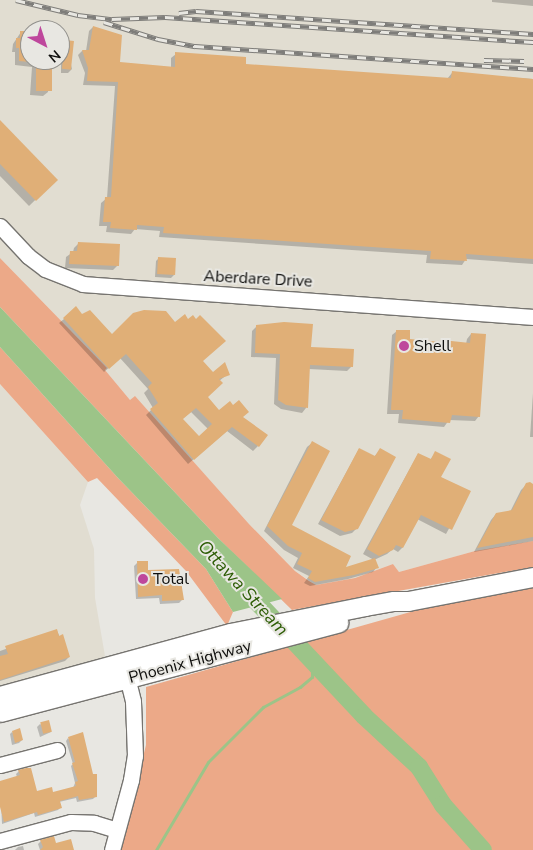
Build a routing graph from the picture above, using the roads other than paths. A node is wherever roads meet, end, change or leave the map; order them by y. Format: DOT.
graph roads {
  1 [pos="0,226"];
  2 [pos="533,317"];
  3 [pos="533,577"];
  4 [pos="322,620"];
  5 [pos="125,670"];
  6 [pos="0,696"];
  7 [pos="0,712"];
  8 [pos="57,750"];
  9 [pos="0,765"];
  10 [pos="118,830"];
  11 [pos="0,841"];
  12 [pos="112,850"];
  1 -- 2 [label="street, Aberdare Drive"];
  3 -- 4 [label="main road, Phoenix Highway"];
  4 -- 5 [label="main road, Phoenix Highway"];
  4 -- 5 [label="main road, Phoenix Highway"];
  5 -- 6 [label="main road, Phoenix Highway"];
  5 -- 7 [label="main road, Phoenix Highway"];
  5 -- 10 [label="street"];
  8 -- 9 [label="street"];
  10 -- 11 [label="street"];
  10 -- 12 [label="street"];
}
